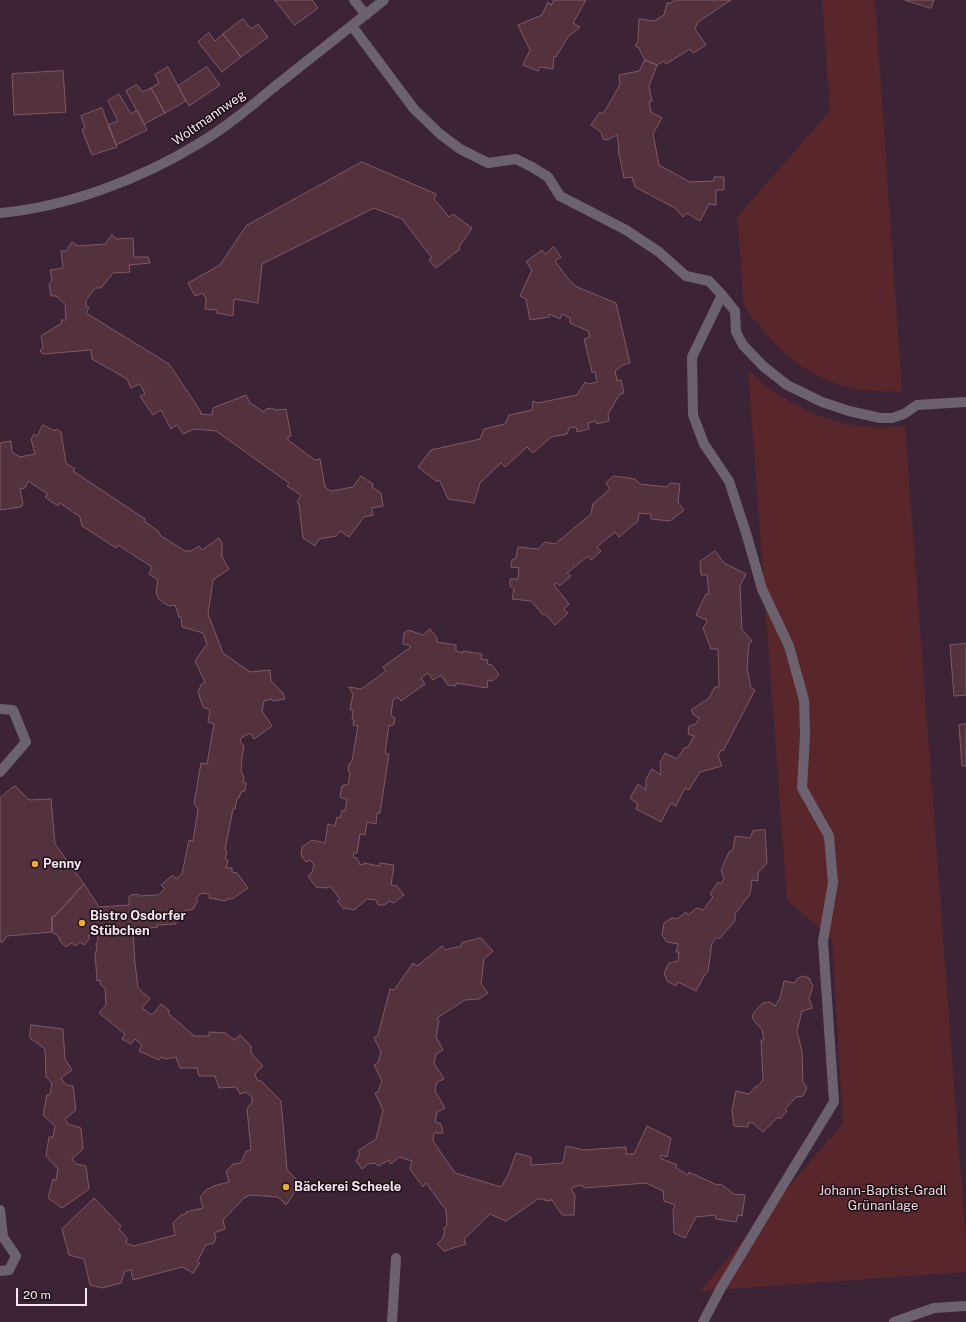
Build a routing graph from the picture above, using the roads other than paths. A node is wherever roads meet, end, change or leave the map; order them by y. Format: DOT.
graph roads {
  1 [pos="354,0"];
  2 [pos="384,0"];
  3 [pos="366,15"];
  4 [pos="352,26"];
  5 [pos="0,213"];
  6 [pos="722,295"];
  7 [pos="966,402"];
  8 [pos="0,709"];
  9 [pos="0,772"];
  10 [pos="0,1210"];
  11 [pos="396,1258"];
  12 [pos="0,1271"];
  13 [pos="966,1306"];
  14 [pos="392,1322"];
  15 [pos="703,1322"];
  16 [pos="894,1322"];
  1 -- 3 [label="street"];
  2 -- 3 [label="street, Woltmannweg"];
  3 -- 4 [label="street, Woltmannweg"];
  4 -- 5 [label="street, Woltmannweg"];
  4 -- 6 [label="street"];
  6 -- 7 [label="street"];
  6 -- 15 [label="street"];
  8 -- 9 [label="street"];
  10 -- 12 [label="street"];
  11 -- 14 [label="street"];
  13 -- 16 [label="street"];
}
